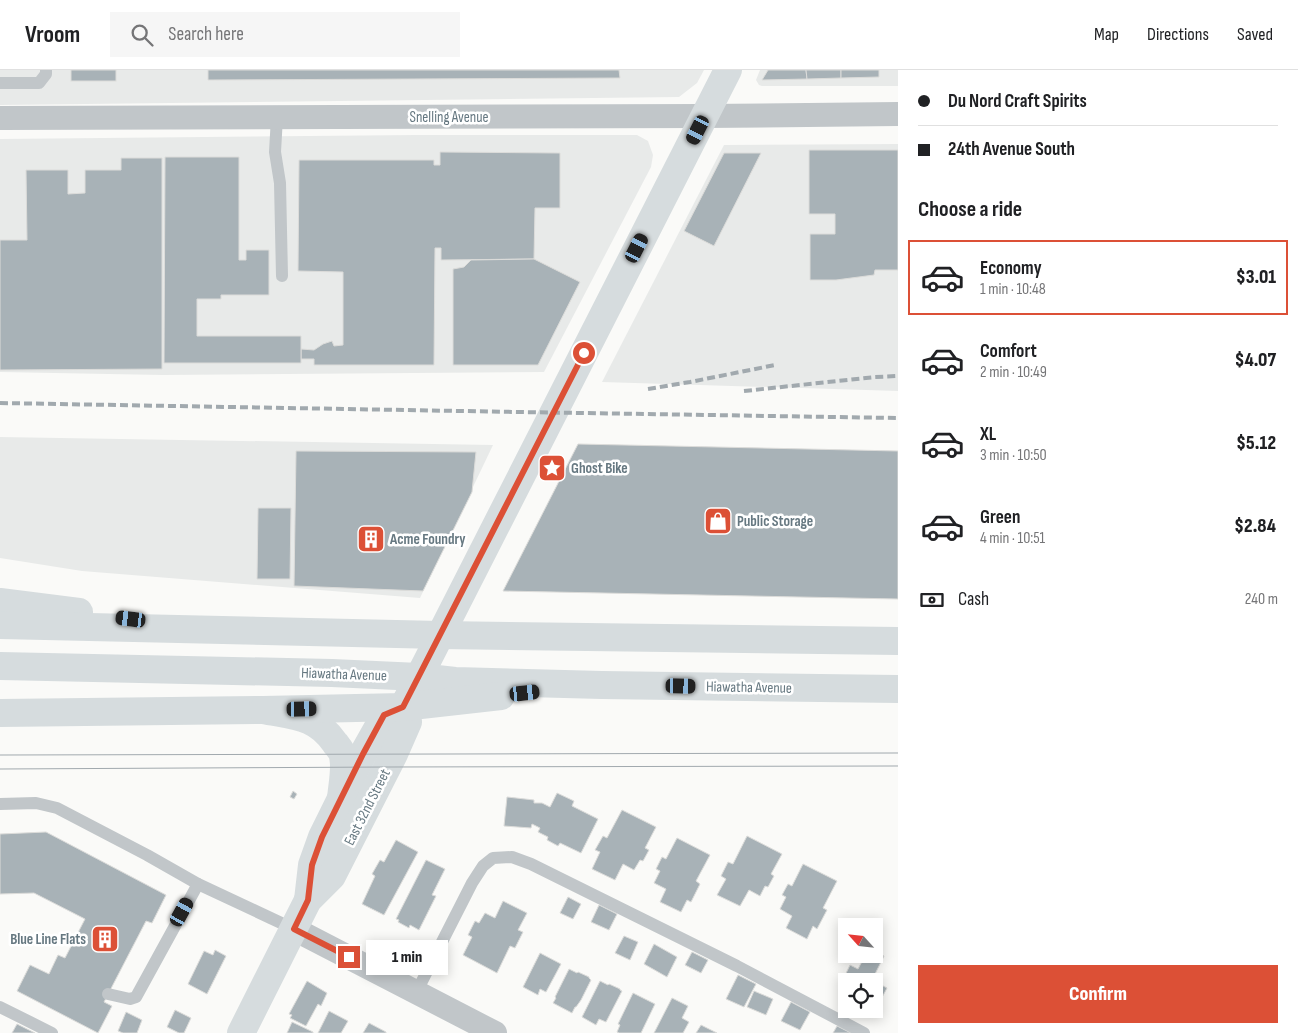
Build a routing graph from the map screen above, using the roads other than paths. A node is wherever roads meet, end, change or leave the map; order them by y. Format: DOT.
graph roads {
  1 [pos="46,70"];
  2 [pos="728,70"];
  3 [pos="0,83"];
  4 [pos="898,114"];
  5 [pos="705,116"];
  6 [pos="277,117"];
  7 [pos="0,118"];
  8 [pos="282,276"];
  9 [pos="0,602"];
  10 [pos="0,625"];
  11 [pos="206,629"];
  12 [pos="440,635"];
  13 [pos="898,641"];
  14 [pos="0,666"];
  15 [pos="419,677"];
  16 [pos="602,685"];
  17 [pos="898,689"];
  18 [pos="403,707"];
  19 [pos="263,710"];
  20 [pos="0,713"];
  21 [pos="341,799"];
  22 [pos="0,804"];
  23 [pos="198,884"];
  24 [pos="308,900"];
  25 [pos="294,929"];
  26 [pos="416,993"];
  27 [pos="108,994"];
  28 [pos="0,1007"];
  29 [pos="52,1033"];
  30 [pos="241,1033"];
  31 [pos="495,1033"];
  32 [pos="864,1033"];
  1 -- 3 [label="lane"];
  2 -- 5 [label="main road"];
  4 -- 5 [label="street, Snelling Avenue"];
  5 -- 6 [label="street, Snelling Avenue"];
  5 -- 12 [label="main road"];
  6 -- 7 [label="street, Snelling Avenue"];
  6 -- 8 [label="lane"];
  9 -- 11 [label="main road"];
  10 -- 11 [label="main road"];
  11 -- 12 [label="main road"];
  12 -- 13 [label="main road"];
  12 -- 15 [label="main road"];
  14 -- 15 [label="main road, Hiawatha Avenue"];
  15 -- 16 [label="main road, Hiawatha Avenue"];
  15 -- 18 [label="main road"];
  16 -- 17 [label="main road, Hiawatha Avenue"];
  16 -- 18 [label="main road"];
  18 -- 19 [label="main road"];
  18 -- 21 [label="main road, East 32nd Street"];
  18 -- 24 [label="main road, East 32nd Street"];
  19 -- 20 [label="main road"];
  19 -- 21 [label="main road"];
  21 -- 24 [label="main road, East 32nd Street"];
  22 -- 23 [label="lane"];
  23 -- 25 [label="lane"];
  23 -- 27 [label="lane"];
  24 -- 25 [label="main road, East 32nd Street"];
  25 -- 26 [label="street"];
  25 -- 30 [label="main road, East 32nd Street"];
  26 -- 31 [label="street"];
  26 -- 32 [label="lane"];
  28 -- 29 [label="lane"];
}
